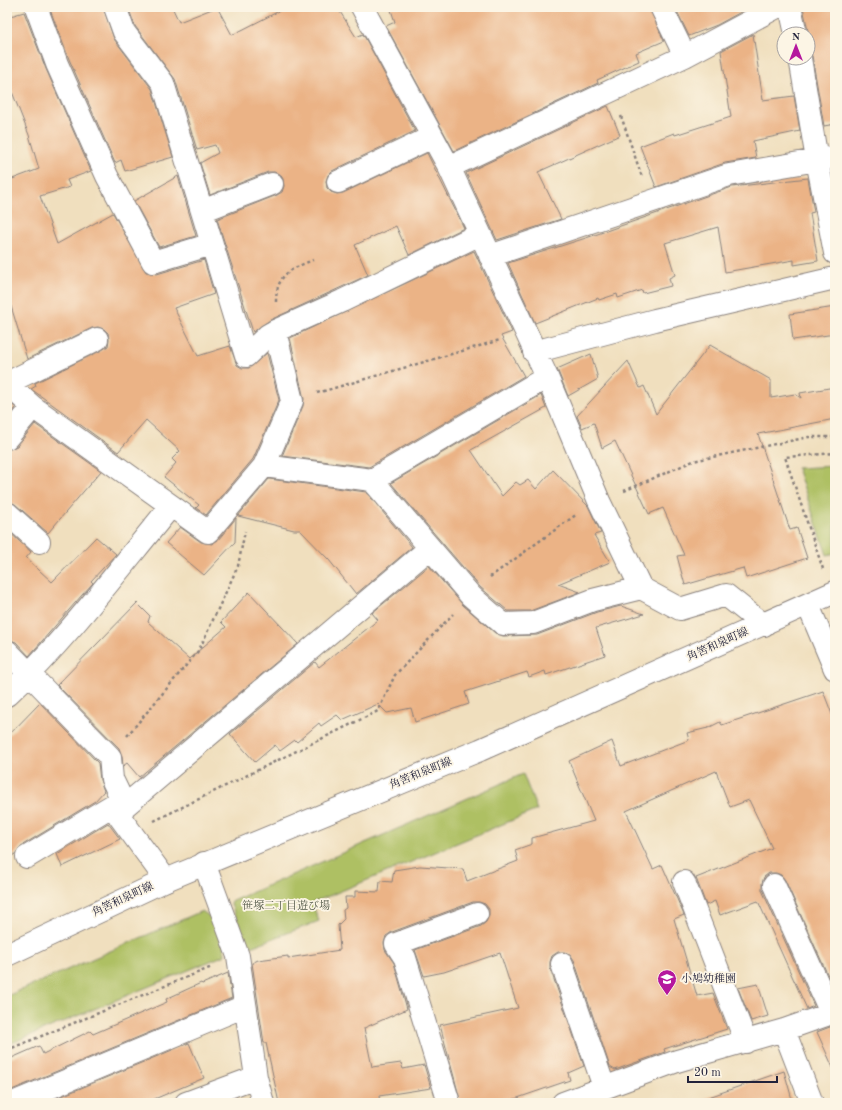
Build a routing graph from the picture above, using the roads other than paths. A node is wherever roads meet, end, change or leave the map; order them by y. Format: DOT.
graph roads {
  1 [pos="36,7"];
  2 [pos="115,7"];
  3 [pos="362,7"];
  4 [pos="661,7"];
  5 [pos="777,7"];
  6 [pos="790,7"];
  7 [pos="794,26"];
  8 [pos="685,56"];
  9 [pos="802,66"];
  10 [pos="432,137"];
  11 [pos="826,159"];
  12 [pos="448,167"];
  13 [pos="338,182"];
  14 [pos="272,184"];
  15 [pos="202,211"];
  16 [pos="480,234"];
  17 [pos="212,244"];
  18 [pos="835,253"];
  19 [pos="490,256"];
  20 [pos="835,278"];
  21 [pos="275,331"];
  22 [pos="97,339"];
  23 [pos="530,343"];
  24 [pos="547,377"];
  25 [pos="7,383"];
  26 [pos="33,408"];
  27 [pos="7,438"];
  28 [pos="264,466"];
  29 [pos="372,480"];
  30 [pos="171,506"];
  31 [pos="7,513"];
  32 [pos="39,542"];
  33 [pos="430,548"];
  34 [pos="641,588"];
  35 [pos="835,592"];
  36 [pos="808,605"];
  37 [pos="764,625"];
  38 [pos="7,651"];
  39 [pos="835,669"];
  40 [pos="29,674"];
  41 [pos="7,695"];
  42 [pos="124,802"];
  43 [pos="27,857"];
  44 [pos="204,864"];
  45 [pos="166,880"];
  46 [pos="684,882"];
  47 [pos="774,885"];
  48 [pos="477,914"];
  49 [pos="7,955"];
  50 [pos="562,964"];
  51 [pos="245,1006"];
  52 [pos="833,1013"];
  53 [pos="784,1030"];
  54 [pos="746,1042"];
  55 [pos="256,1077"];
  56 [pos="604,1087"];
  57 [pos="13,1103"];
  58 [pos="186,1103"];
  59 [pos="263,1103"];
  60 [pos="449,1103"];
  61 [pos="563,1103"];
  62 [pos="812,1103"];
  1 -- 17 [label="street"];
  2 -- 15 [label="street"];
  3 -- 10 [label="street"];
  4 -- 8 [label="street"];
  5 -- 8 [label="street"];
  6 -- 7 [label="street"];
  8 -- 12 [label="street"];
  9 -- 11 [label="street"];
  10 -- 12 [label="street"];
  10 -- 13 [label="street"];
  11 -- 18 [label="street"];
  11 -- 19 [label="street"];
  12 -- 16 [label="street"];
  14 -- 15 [label="street"];
  15 -- 17 [label="street"];
  16 -- 19 [label="street"];
  16 -- 21 [label="street"];
  17 -- 21 [label="street"];
  19 -- 23 [label="street"];
  20 -- 23 [label="street"];
  21 -- 28 [label="street"];
  22 -- 25 [label="street"];
  23 -- 24 [label="street"];
  24 -- 29 [label="street"];
  24 -- 34 [label="street"];
  25 -- 26 [label="street"];
  26 -- 27 [label="street"];
  26 -- 30 [label="street"];
  28 -- 29 [label="street"];
  28 -- 30 [label="street"];
  29 -- 33 [label="street"];
  30 -- 40 [label="street"];
  31 -- 32 [label="street"];
  33 -- 34 [label="street"];
  33 -- 42 [label="street"];
  34 -- 37 [label="street"];
  35 -- 36 [label="street, 角筈和泉町線"];
  36 -- 37 [label="street, 角筈和泉町線"];
  36 -- 39 [label="street"];
  37 -- 44 [label="street, 角筈和泉町線"];
  38 -- 40 [label="street"];
  40 -- 41 [label="street"];
  40 -- 42 [label="street"];
  42 -- 43 [label="street"];
  42 -- 45 [label="street"];
  44 -- 45 [label="street, 角筈和泉町線"];
  44 -- 51 [label="street"];
  45 -- 49 [label="street, 角筈和泉町線"];
  46 -- 54 [label="street"];
  47 -- 52 [label="street"];
  48 -- 60 [label="street"];
  50 -- 56 [label="street"];
  51 -- 55 [label="street"];
  51 -- 57 [label="street"];
  52 -- 53 [label="street"];
  53 -- 54 [label="street"];
  53 -- 62 [label="street"];
  54 -- 56 [label="street"];
  55 -- 58 [label="street"];
  55 -- 59 [label="street"];
  56 -- 61 [label="street"];
}
